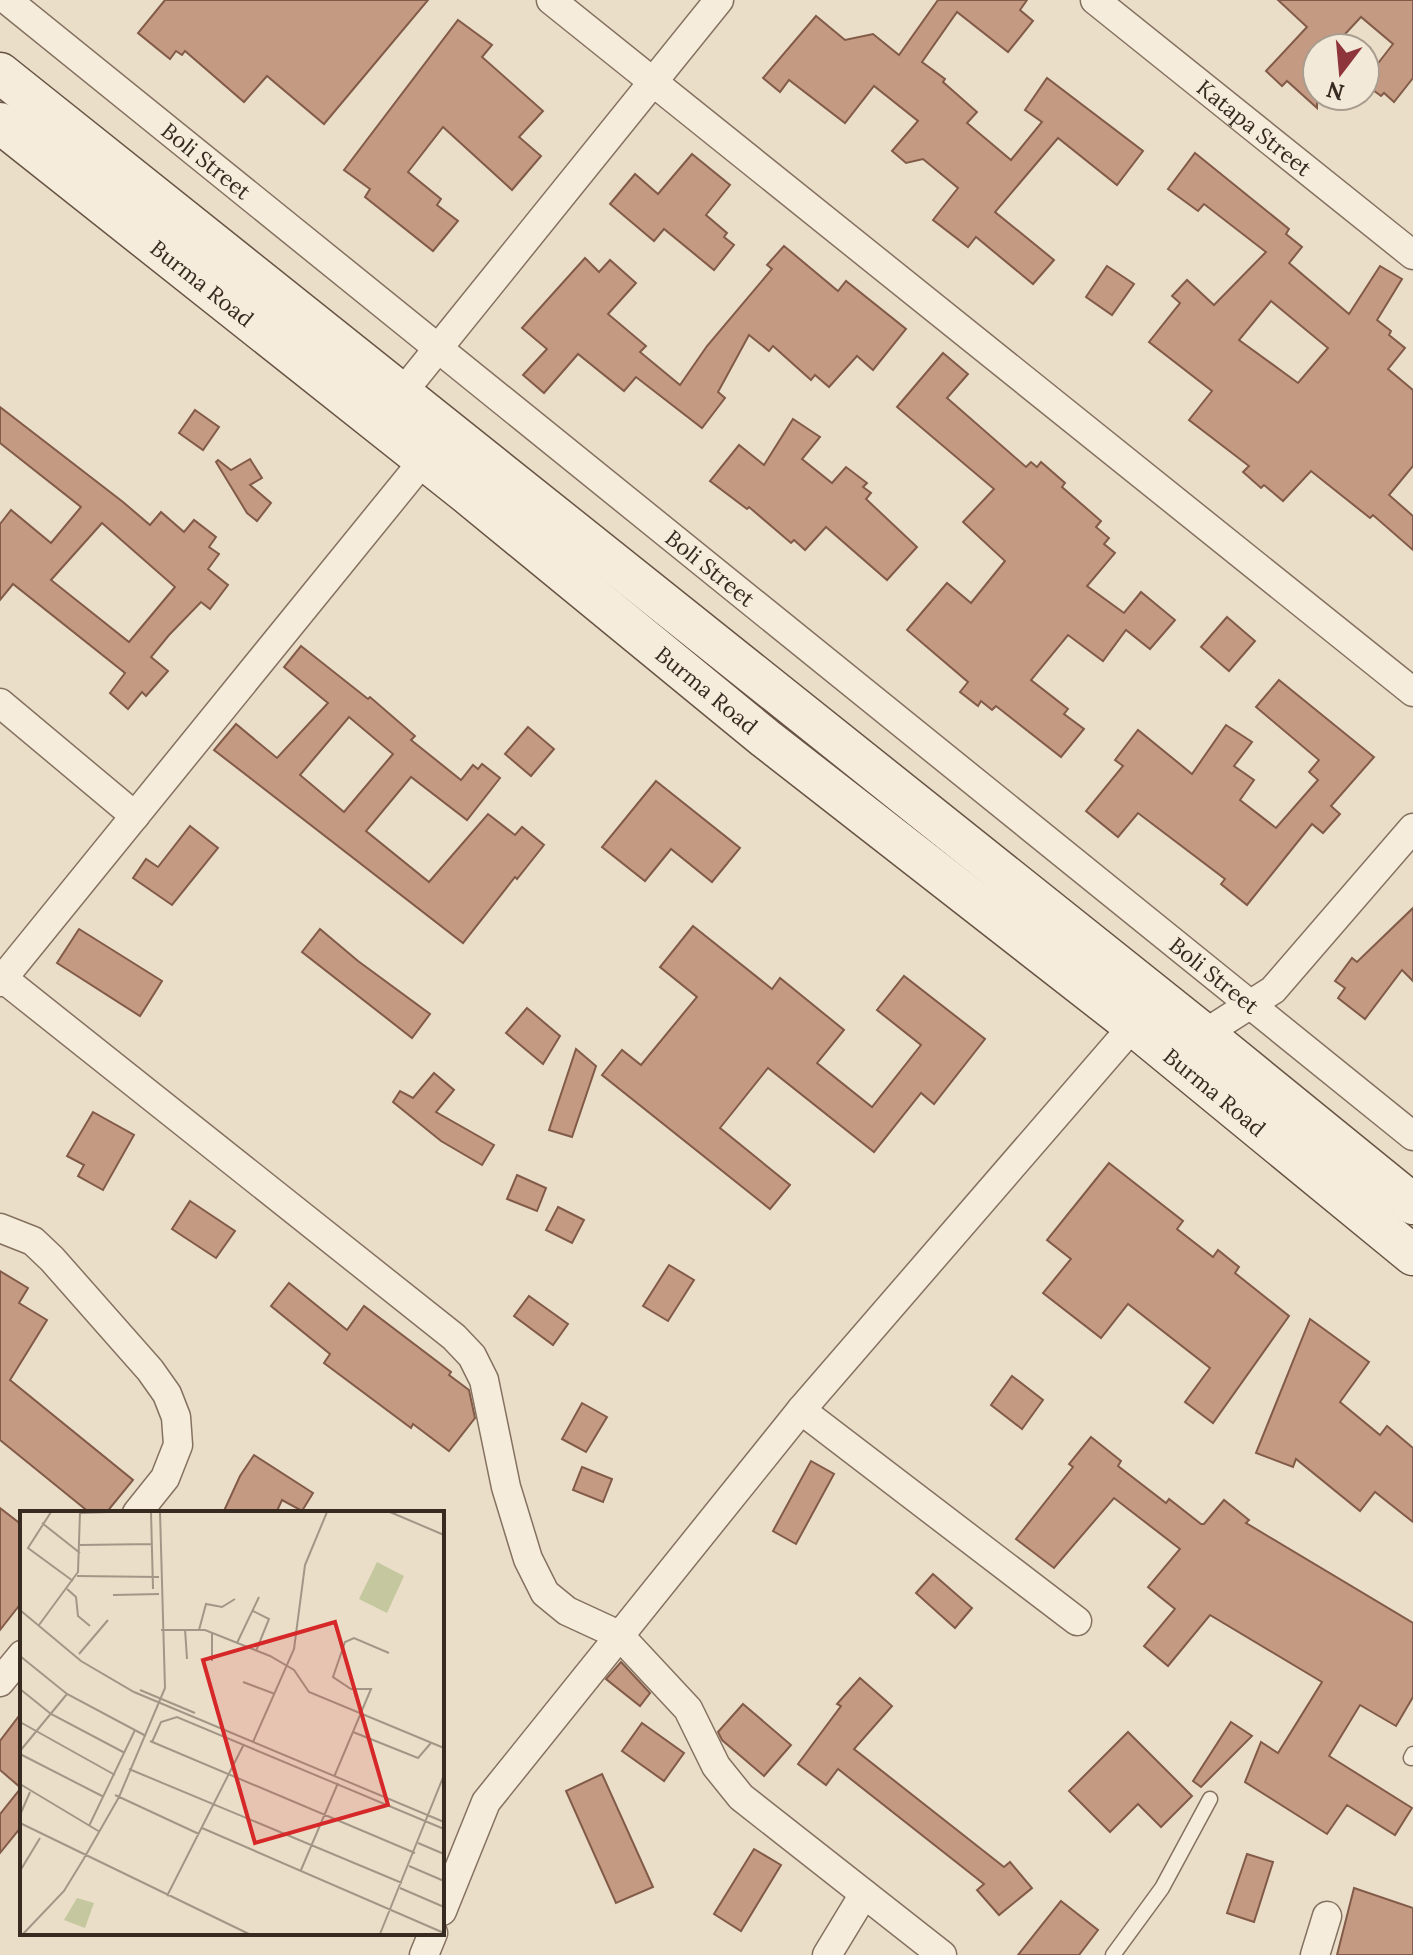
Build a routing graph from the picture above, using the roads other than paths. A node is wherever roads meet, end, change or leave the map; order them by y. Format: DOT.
graph roads {
  1 [pos="7,0"];
  2 [pos="551,0"];
  3 [pos="719,0"];
  4 [pos="1095,0"];
  5 [pos="0,73"];
  6 [pos="653,82"];
  7 [pos="0,123"];
  8 [pos="1413,255"];
  9 [pos="440,348"];
  10 [pos="402,393"];
  11 [pos="436,445"];
  12 [pos="1413,692"];
  13 [pos="0,703"];
  14 [pos="135,816"];
  15 [pos="1413,828"];
  16 [pos="1,979"];
  17 [pos="1250,1005"];
  18 [pos="1145,1012"];
  19 [pos="1204,1034"];
  20 [pos="1413,1136"];
  21 [pos="1413,1204"];
  22 [pos="0,1228"];
  23 [pos="1413,1255"];
  24 [pos="801,1410"];
  25 [pos="139,1511"];
  26 [pos="1077,1621"];
  27 [pos="619,1635"];
  28 [pos="20,1657"];
  29 [pos="0,1682"];
  30 [pos="1210,1799"];
  31 [pos="864,1894"];
  32 [pos="444,1906"];
  33 [pos="1327,1916"];
  34 [pos="432,1935"];
  35 [pos="424,1955"];
  36 [pos="827,1955"];
  37 [pos="942,1955"];
  38 [pos="1113,1955"];
  39 [pos="1315,1955"];
  1 -- 9 [label="street, Boli Street"];
  2 -- 6 [label="street"];
  3 -- 6 [label="street"];
  4 -- 8 [label="street, Katapa Street"];
  5 -- 10 [label="main road, Burma Road"];
  6 -- 9 [label="street"];
  6 -- 12 [label="street"];
  7 -- 11 [label="main road, Burma Road"];
  9 -- 10 [label="street"];
  9 -- 17 [label="street, Boli Street"];
  10 -- 11 [label="main road, Burma Road"];
  11 -- 14 [label="street"];
  11 -- 18 [label="main road, Burma Road"];
  13 -- 14 [label="street"];
  14 -- 16 [label="street"];
  15 -- 17 [label="street"];
  16 -- 27 [label="street"];
  17 -- 19 [label="street"];
  17 -- 20 [label="street, Boli Street"];
  18 -- 19 [label="main road, Burma Road"];
  18 -- 23 [label="main road, Burma Road"];
  18 -- 24 [label="street"];
  19 -- 21 [label="main road, Burma Road"];
  22 -- 25 [label="street"];
  24 -- 26 [label="street"];
  24 -- 27 [label="street"];
  27 -- 31 [label="street"];
  27 -- 32 [label="street"];
  28 -- 29 [label="street"];
  30 -- 38 [label="lane"];
  31 -- 36 [label="street"];
  31 -- 37 [label="street"];
  33 -- 39 [label="street"];
  34 -- 35 [label="street"];
}
